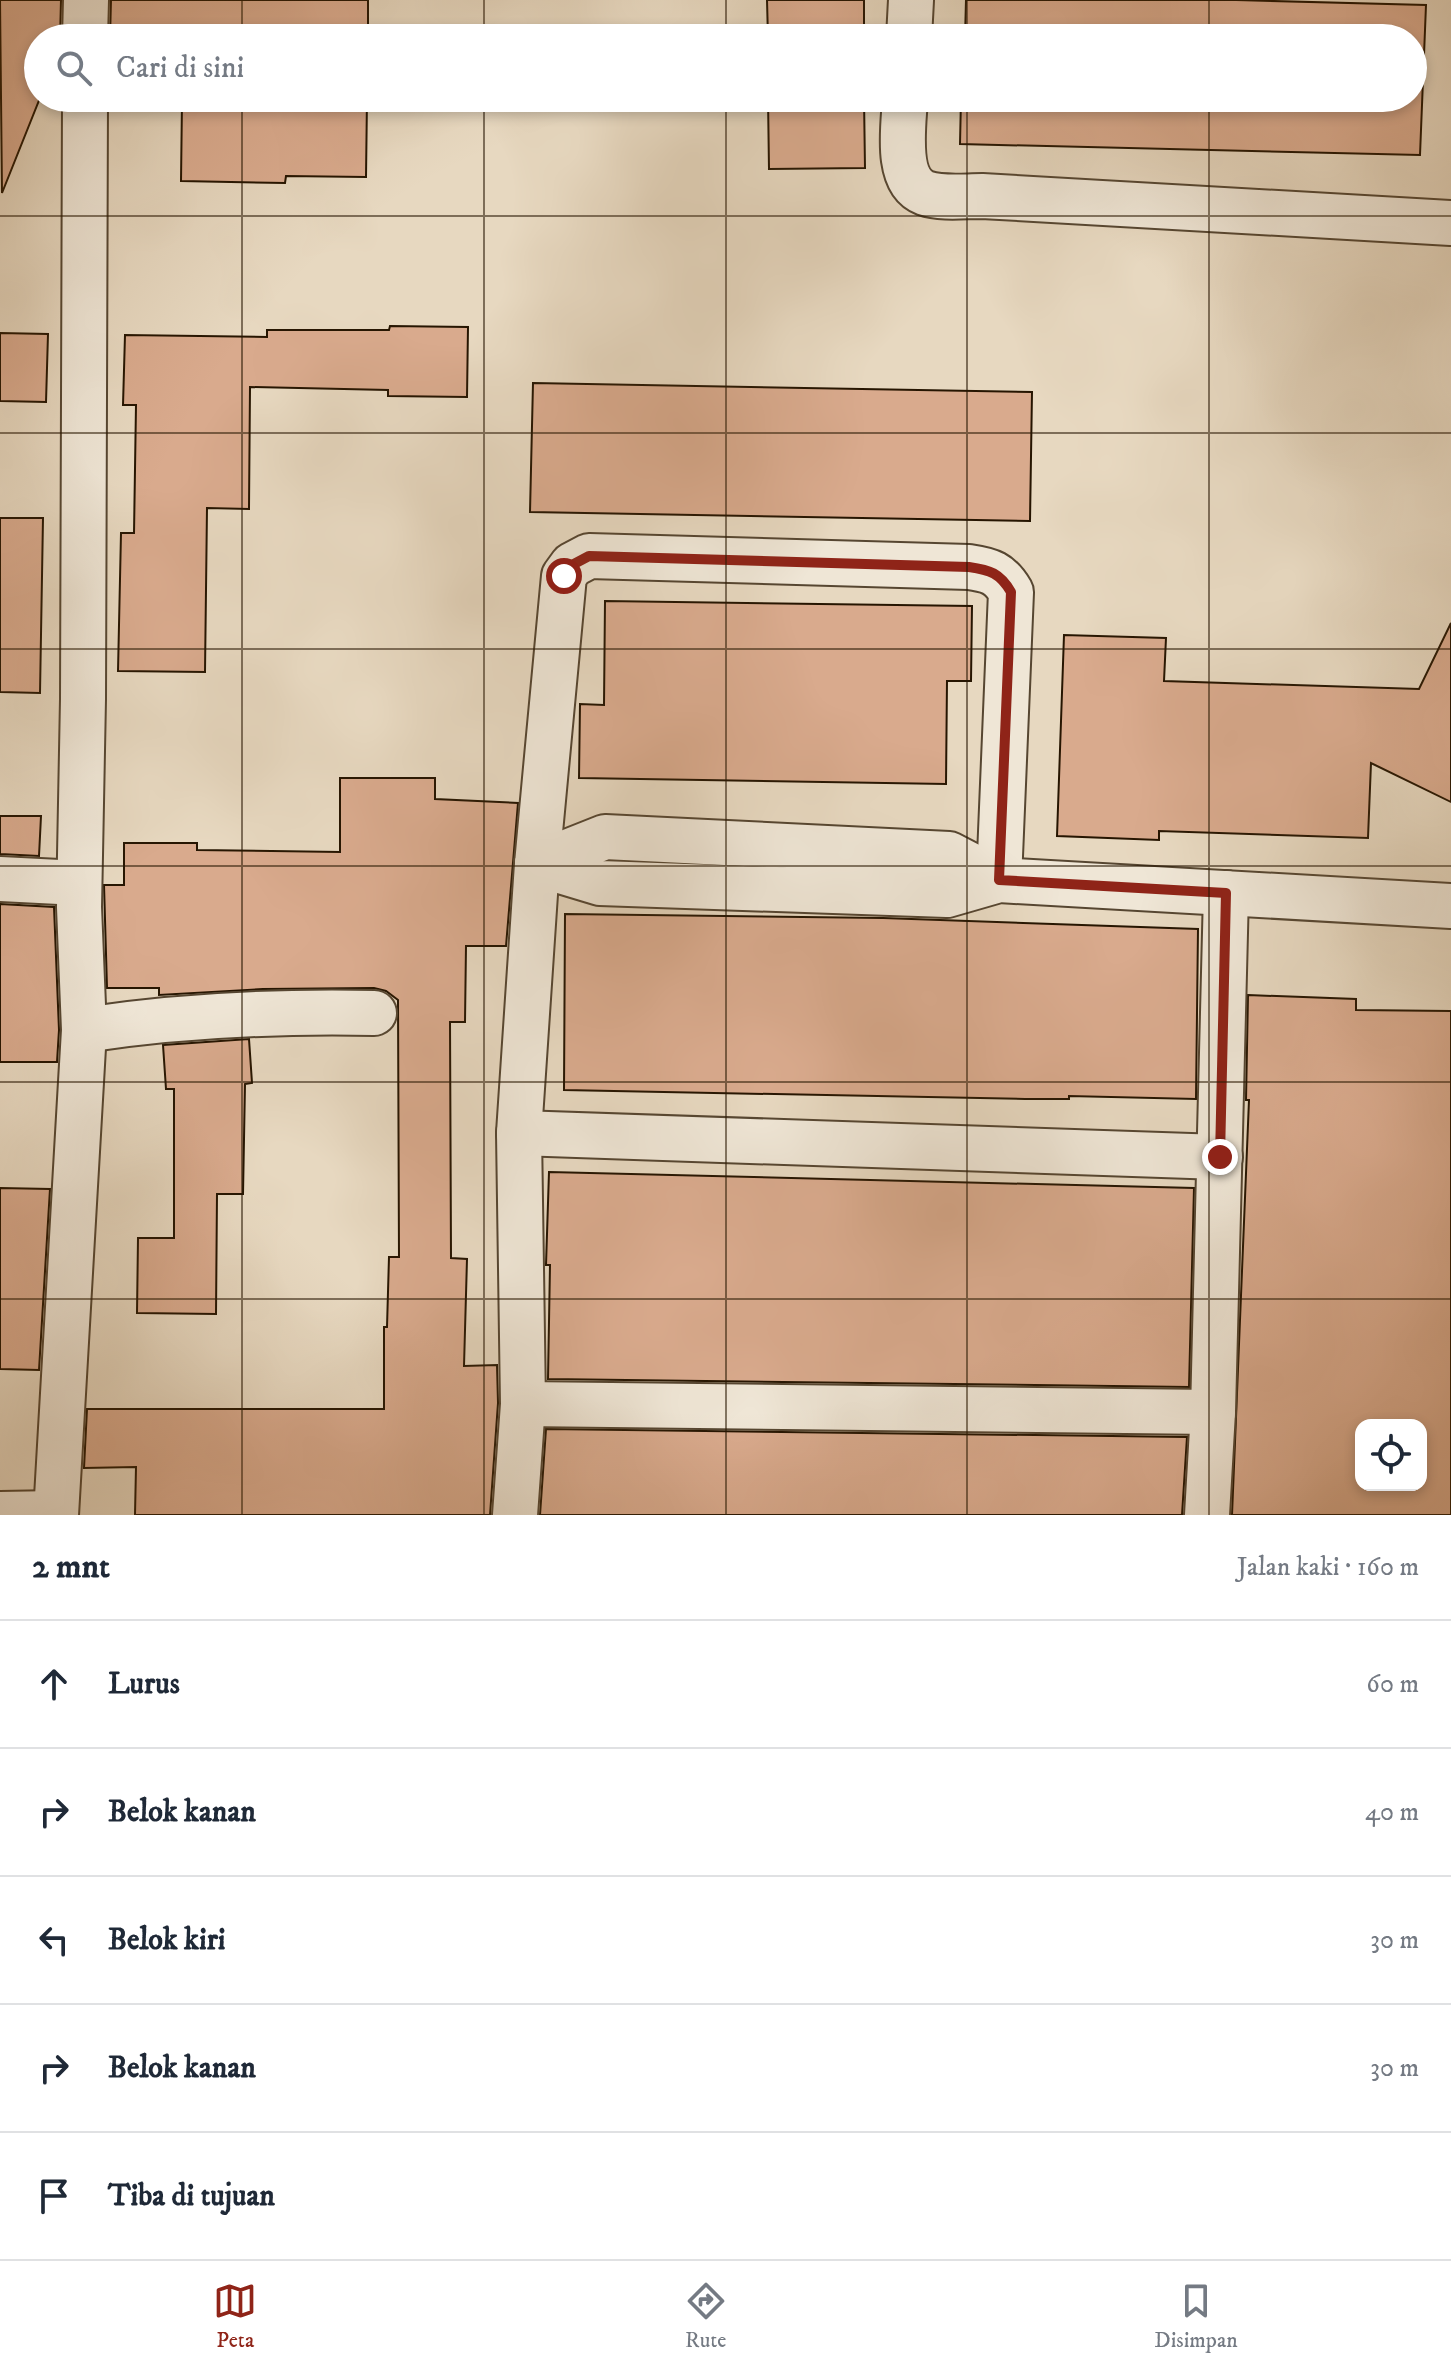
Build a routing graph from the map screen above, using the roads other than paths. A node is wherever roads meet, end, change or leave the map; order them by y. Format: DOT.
graph roads {
  1 [pos="86,0"];
  2 [pos="911,0"];
  3 [pos="85,24"];
  4 [pos="910,24"];
  5 [pos="85,112"];
  6 [pos="905,112"];
  7 [pos="1451,223"];
  8 [pos="537,864"];
  9 [pos="0,879"];
  10 [pos="999,880"];
  11 [pos="79,883"];
  12 [pos="1226,893"];
  13 [pos="1451,906"];
  14 [pos="374,1013"];
  15 [pos="84,1030"];
  16 [pos="519,1133"];
  17 [pos="1220,1157"];
  18 [pos="523,1404"];
  19 [pos="1213,1412"];
  20 [pos="0,1514"];
  21 [pos="56,1514"];
  22 [pos="515,1515"];
  23 [pos="1207,1515"];
  1 -- 3 [label="street"];
  2 -- 4 [label="street"];
  5 -- 11 [label="street"];
  6 -- 7 [label="street"];
  8 -- 10 [label="street"];
  8 -- 10 [label="street"];
  8 -- 16 [label="street"];
  9 -- 11 [label="street"];
  10 -- 12 [label="street"];
  11 -- 15 [label="street"];
  12 -- 13 [label="street"];
  12 -- 17 [label="street"];
  14 -- 15 [label="street"];
  15 -- 21 [label="street"];
  16 -- 17 [label="street"];
  16 -- 18 [label="street"];
  17 -- 19 [label="street"];
  18 -- 19 [label="street"];
  18 -- 22 [label="street"];
  19 -- 23 [label="street"];
  20 -- 21 [label="street"];
}
